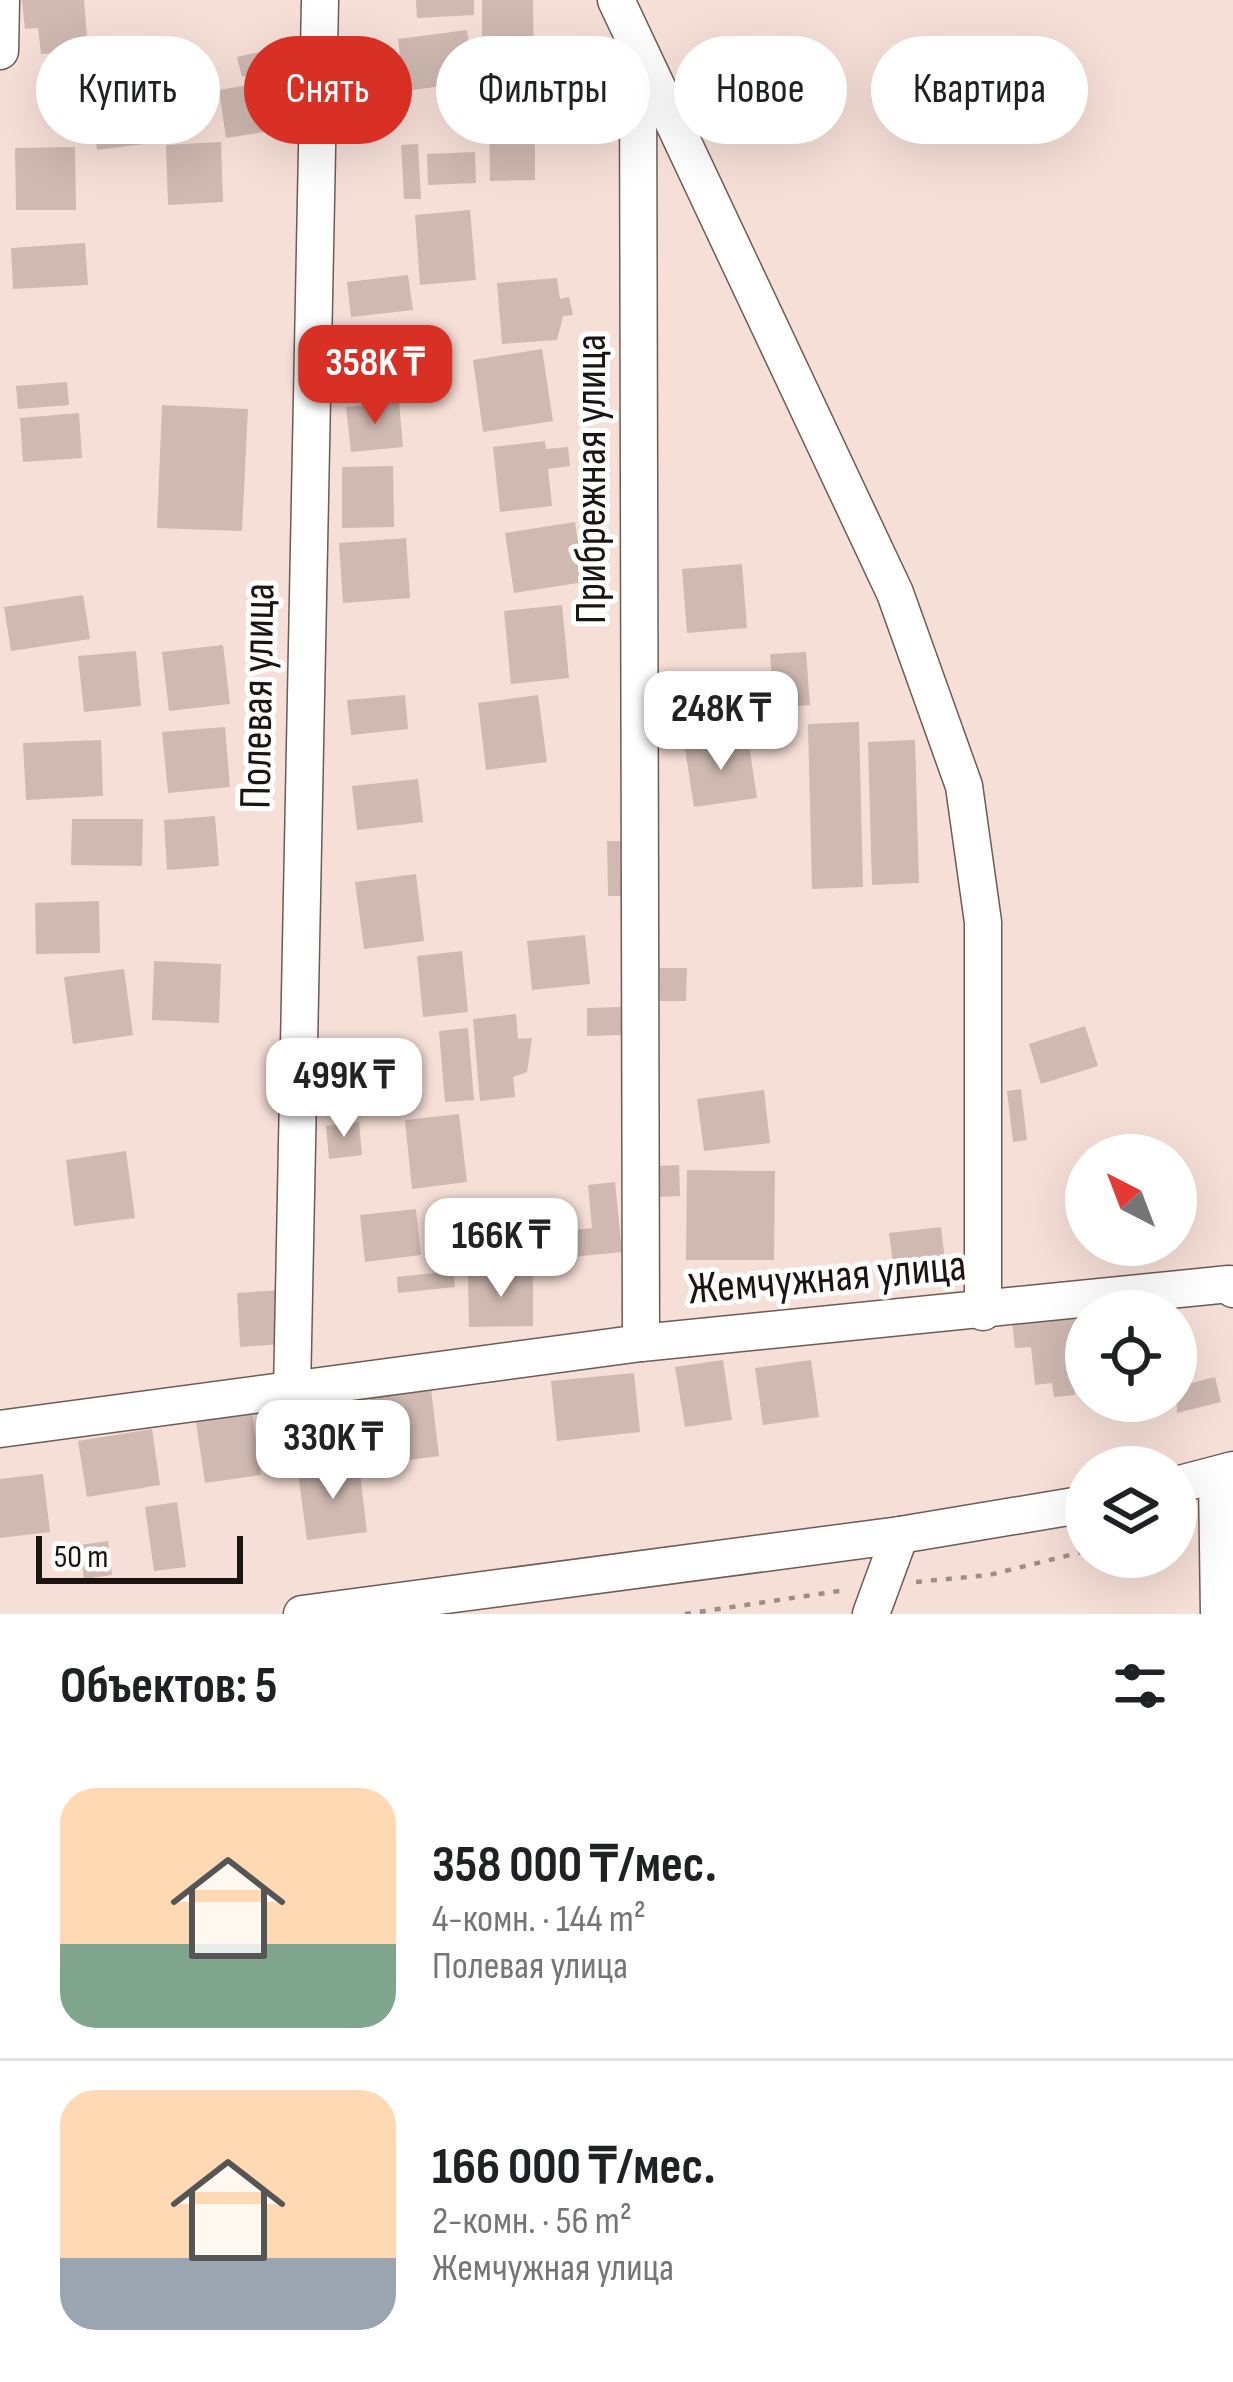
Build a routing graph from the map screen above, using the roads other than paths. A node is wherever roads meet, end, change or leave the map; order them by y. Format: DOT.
graph roads {
  1 [pos="1,0"];
  2 [pos="320,0"];
  3 [pos="616,0"];
  4 [pos="633,36"];
  5 [pos="0,51"];
  6 [pos="650,72"];
  7 [pos="638,144"];
  8 [pos="1233,1289"];
  9 [pos="983,1312"];
  10 [pos="641,1343"];
  11 [pos="292,1393"];
  12 [pos="0,1429"];
  13 [pos="1225,1473"];
  14 [pos="1065,1508"];
  15 [pos="900,1535"];
  16 [pos="302,1614"];
  17 [pos="871,1614"];
  18 [pos="1219,1614"];
  1 -- 5 [label="street"];
  2 -- 11 [label="street, Полевая улица"];
  3 -- 4 [label="street"];
  6 -- 9 [label="street"];
  7 -- 10 [label="street, Прибрежная улица"];
  8 -- 9 [label="street, Жемчужная улица"];
  9 -- 10 [label="street, Жемчужная улица"];
  10 -- 11 [label="street, Жемчужная улица"];
  11 -- 12 [label="street, Жемчужная улица"];
  13 -- 18 [label="street"];
  14 -- 15 [label="street"];
  15 -- 16 [label="street"];
  15 -- 17 [label="street"];
}
